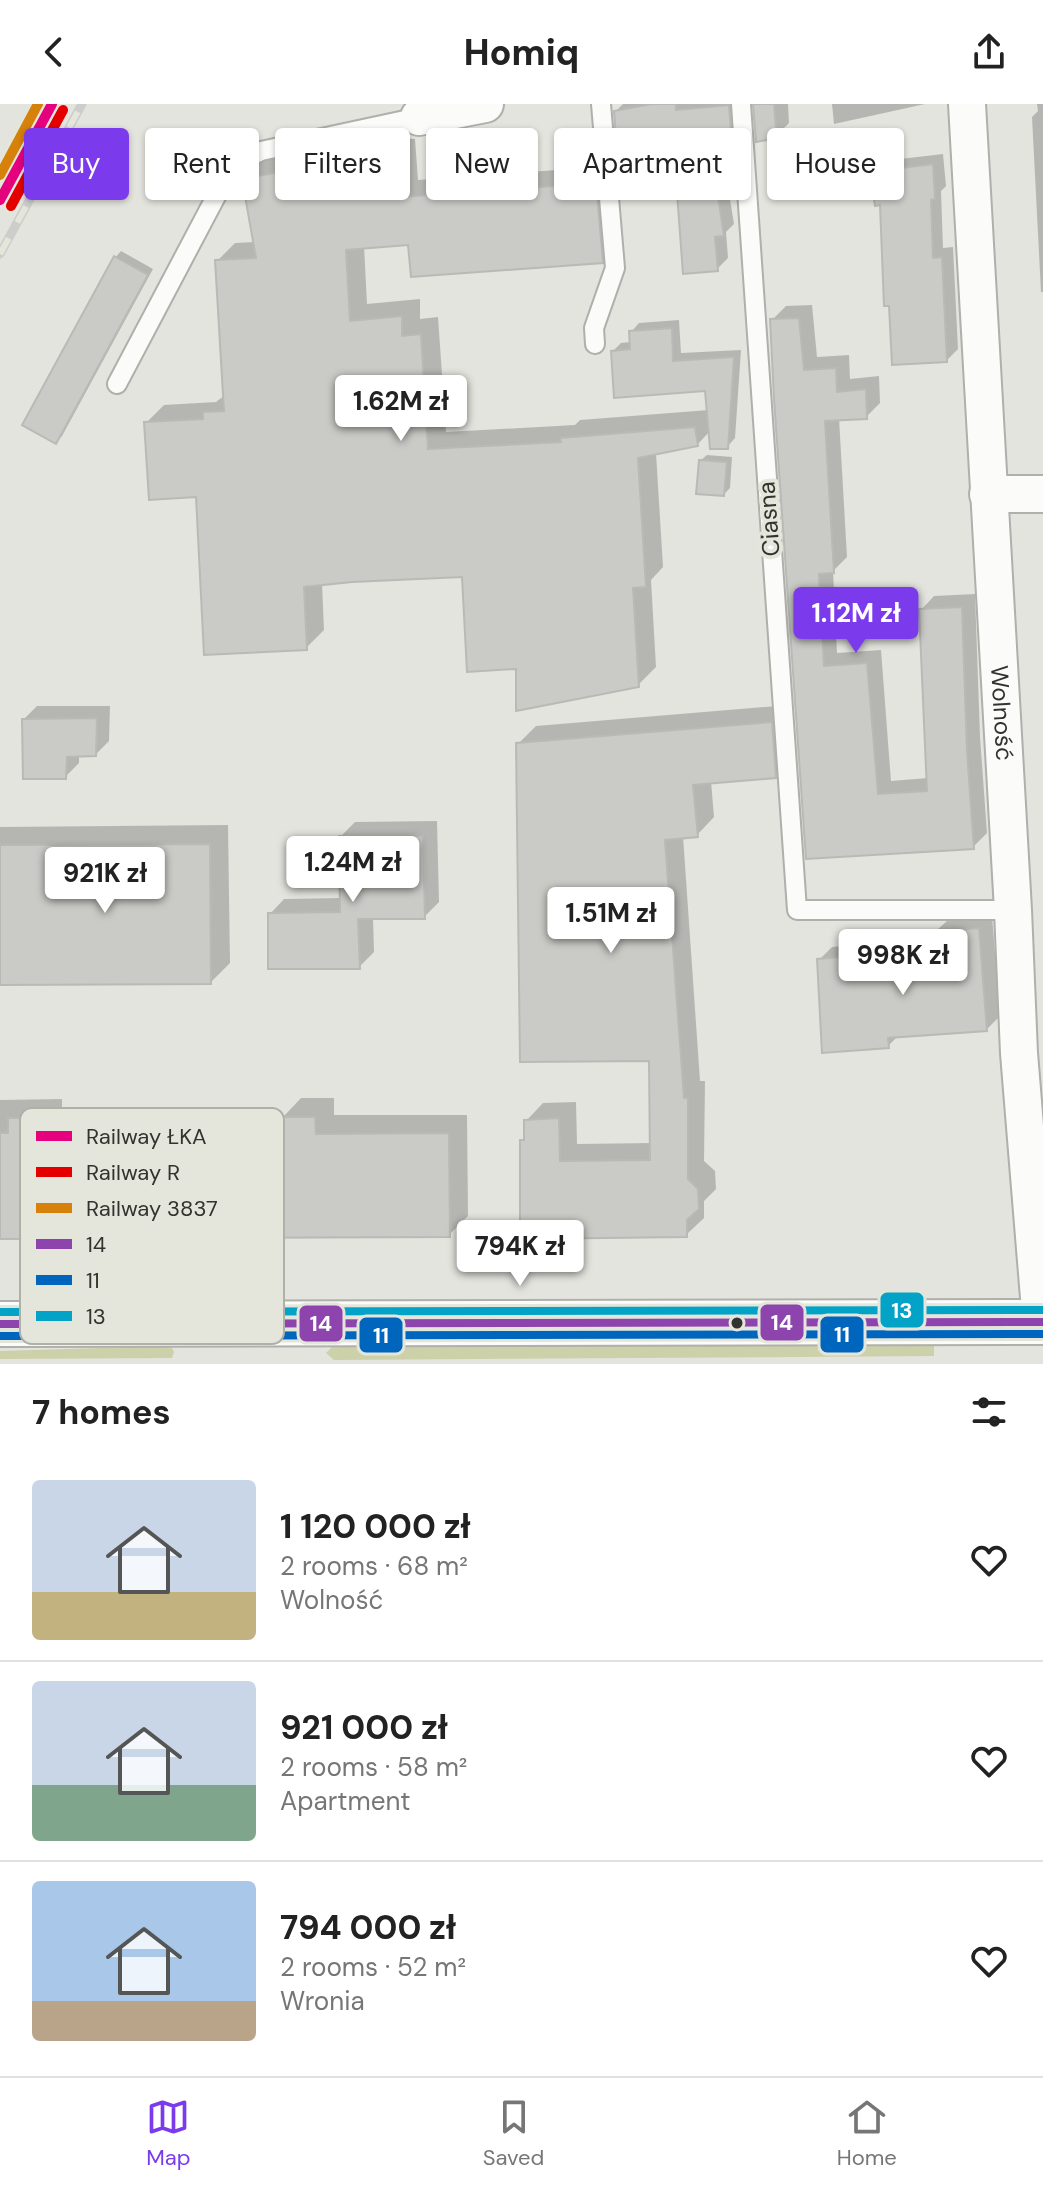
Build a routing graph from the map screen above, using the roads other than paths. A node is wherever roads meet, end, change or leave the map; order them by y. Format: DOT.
graph roads {
  1 [pos="485,104"];
  2 [pos="601,104"];
  3 [pos="741,104"];
  4 [pos="967,104"];
  5 [pos="419,117"];
  6 [pos="595,344"];
  7 [pos="117,384"];
  8 [pos="988,494"];
  9 [pos="1043,494"];
  10 [pos="1028,911"];
  11 [pos="1042,1322"];
  12 [pos="284,1323"];
  13 [pos="0,1324"];
  14 [pos="20,1324"];
  1 -- 5 [label="street"];
  2 -- 6 [label="lane"];
  3 -- 10 [label="lane, Ciasna"];
  4 -- 8 [label="street, Wolność"];
  5 -- 7 [label="lane"];
  8 -- 9 [label="street"];
  8 -- 10 [label="street, Wolność"];
  10 -- 11 [label="street, Wolność"];
  11 -- 12 [label="main road"];
  13 -- 14 [label="main road"];
}
